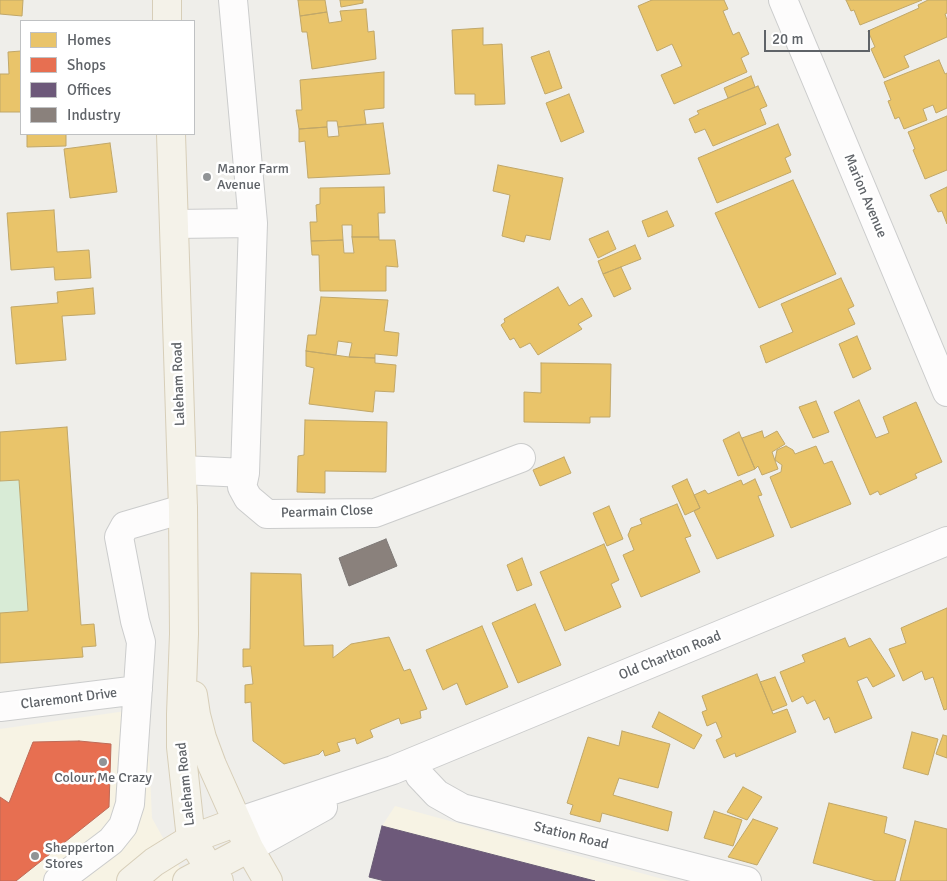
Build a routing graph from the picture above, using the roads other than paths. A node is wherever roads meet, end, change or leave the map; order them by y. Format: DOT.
graph roads {
  1 [pos="167,0"];
  2 [pos="234,0"];
  3 [pos="782,0"];
  4 [pos="167,20"];
  5 [pos="171,135"];
  6 [pos="253,223"];
  7 [pos="174,224"];
  8 [pos="947,392"];
  9 [pos="521,458"];
  10 [pos="182,470"];
  11 [pos="246,473"];
  12 [pos="183,509"];
  13 [pos="946,543"];
  14 [pos="184,634"];
  15 [pos="138,690"];
  16 [pos="0,708"];
  17 [pos="403,766"];
  18 [pos="237,822"];
  19 [pos="192,839"];
  20 [pos="249,848"];
  21 [pos="205,877"];
  22 [pos="58,881"];
  23 [pos="130,881"];
  24 [pos="268,881"];
  25 [pos="747,881"];
  1 -- 4 [label="main road"];
  2 -- 6 [label="street"];
  3 -- 8 [label="street, Marion Avenue"];
  5 -- 7 [label="main road, Laleham Road"];
  6 -- 7 [label="street"];
  6 -- 11 [label="street"];
  7 -- 10 [label="main road, Laleham Road"];
  9 -- 11 [label="street, Pearmain Close"];
  10 -- 11 [label="street"];
  10 -- 12 [label="main road, Laleham Road"];
  12 -- 14 [label="main road, Laleham Road"];
  12 -- 15 [label="street"];
  13 -- 17 [label="street, Old Charlton Road"];
  14 -- 18 [label="main road, Laleham Road"];
  14 -- 19 [label="main road, Laleham Road"];
  15 -- 16 [label="street, Claremont Drive"];
  15 -- 22 [label="street"];
  17 -- 18 [label="street, Old Charlton Road"];
  17 -- 20 [label="street, Old Charlton Road"];
  17 -- 25 [label="street, Station Road"];
  18 -- 19 [label="main road"];
  18 -- 20 [label="main road, Laleham Road"];
  19 -- 21 [label="main road, Laleham Road"];
  19 -- 23 [label="main road"];
  20 -- 21 [label="main road"];
  20 -- 24 [label="main road, Laleham Road"];
}
